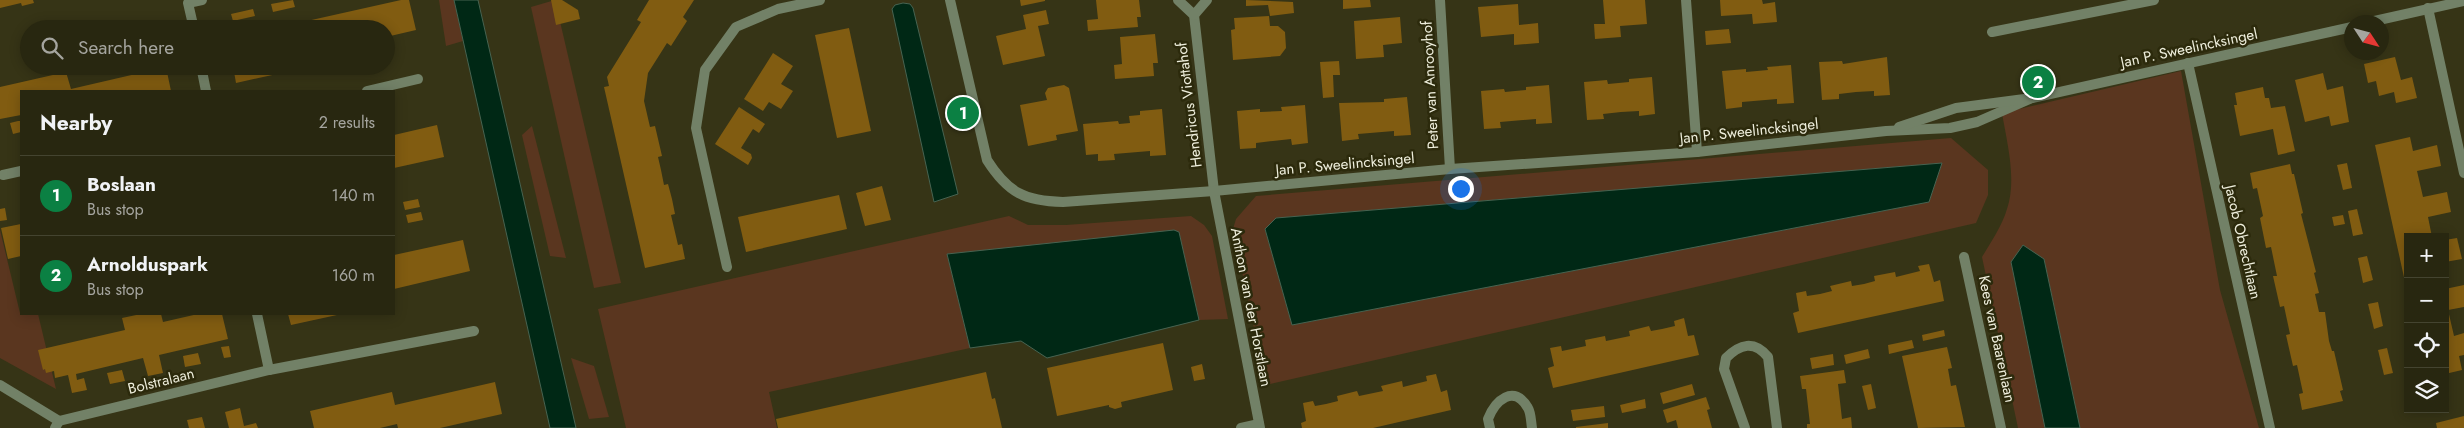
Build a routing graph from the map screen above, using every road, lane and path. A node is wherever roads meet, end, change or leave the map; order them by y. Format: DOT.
graph roads {
  1 [pos="202,0"];
  2 [pos="820,0"];
  3 [pos="950,0"];
  4 [pos="1178,0"];
  5 [pos="1207,0"];
  6 [pos="1440,0"];
  7 [pos="1686,0"];
  8 [pos="2154,0"];
  9 [pos="2464,1"];
  10 [pos="2428,8"];
  11 [pos="1194,16"];
  12 [pos="2389,17"];
  13 [pos="192,20"];
  14 [pos="2344,29"];
  15 [pos="1992,32"];
  16 [pos="2188,63"];
  17 [pos="203,75"];
  18 [pos="418,79"];
  19 [pos="206,90"];
  20 [pos="370,90"];
  21 [pos="2032,98"];
  22 [pos="1886,131"];
  23 [pos="1696,152"];
  24 [pos="1450,169"];
  25 [pos="20,171"];
  26 [pos="2464,173"];
  27 [pos="2,175"];
  28 [pos="1214,191"];
  29 [pos="1964,257"];
  30 [pos="727,267"];
  31 [pos="257,315"];
  32 [pos="474,331"];
  33 [pos="270,370"];
  34 [pos="0,385"];
  35 [pos="57,424"];
  36 [pos="1259,426"];
  37 [pos="1241,428"];
  38 [pos="1490,428"];
  39 [pos="1532,428"];
  40 [pos="1745,428"];
  41 [pos="1777,428"];
  42 [pos="2001,428"];
  43 [pos="2270,428"];
  1 -- 13 [label="street"];
  2 -- 30 [label="street"];
  3 -- 28 [label="street, Jan P. Sweelincksingel"];
  4 -- 11 [label="street"];
  5 -- 11 [label="street"];
  6 -- 24 [label="street, Peter van Anrooyhof"];
  7 -- 23 [label="street"];
  8 -- 15 [label="street"];
  9 -- 10 [label="street"];
  10 -- 12 [label="street"];
  10 -- 26 [label="street"];
  11 -- 28 [label="street, Hendricus Viottahof"];
  14 -- 16 [label="street, Jan P. Sweelincksingel"];
  16 -- 21 [label="street, Jan P. Sweelincksingel"];
  16 -- 43 [label="street, Jacob Obrechtlaan"];
  17 -- 19 [label="street"];
  18 -- 20 [label="street"];
  21 -- 22 [label="street, Jan P. Sweelincksingel"];
  21 -- 22 [label="street, Jan P. Sweelincksingel"];
  22 -- 23 [label="street, Jan P. Sweelincksingel"];
  23 -- 24 [label="street, Jan P. Sweelincksingel"];
  24 -- 28 [label="street, Jan P. Sweelincksingel"];
  25 -- 27 [label="street"];
  28 -- 36 [label="street, Anthon van der Horstlaan"];
  29 -- 42 [label="street, Kees van Baarenlaan"];
  31 -- 33 [label="street"];
  32 -- 33 [label="street, Bolstralaan"];
  33 -- 35 [label="street, Bolstralaan"];
  34 -- 35 [label="street"];
  36 -- 37 [label="street"];
  38 -- 39 [label="street"];
  40 -- 41 [label="street"];
}
